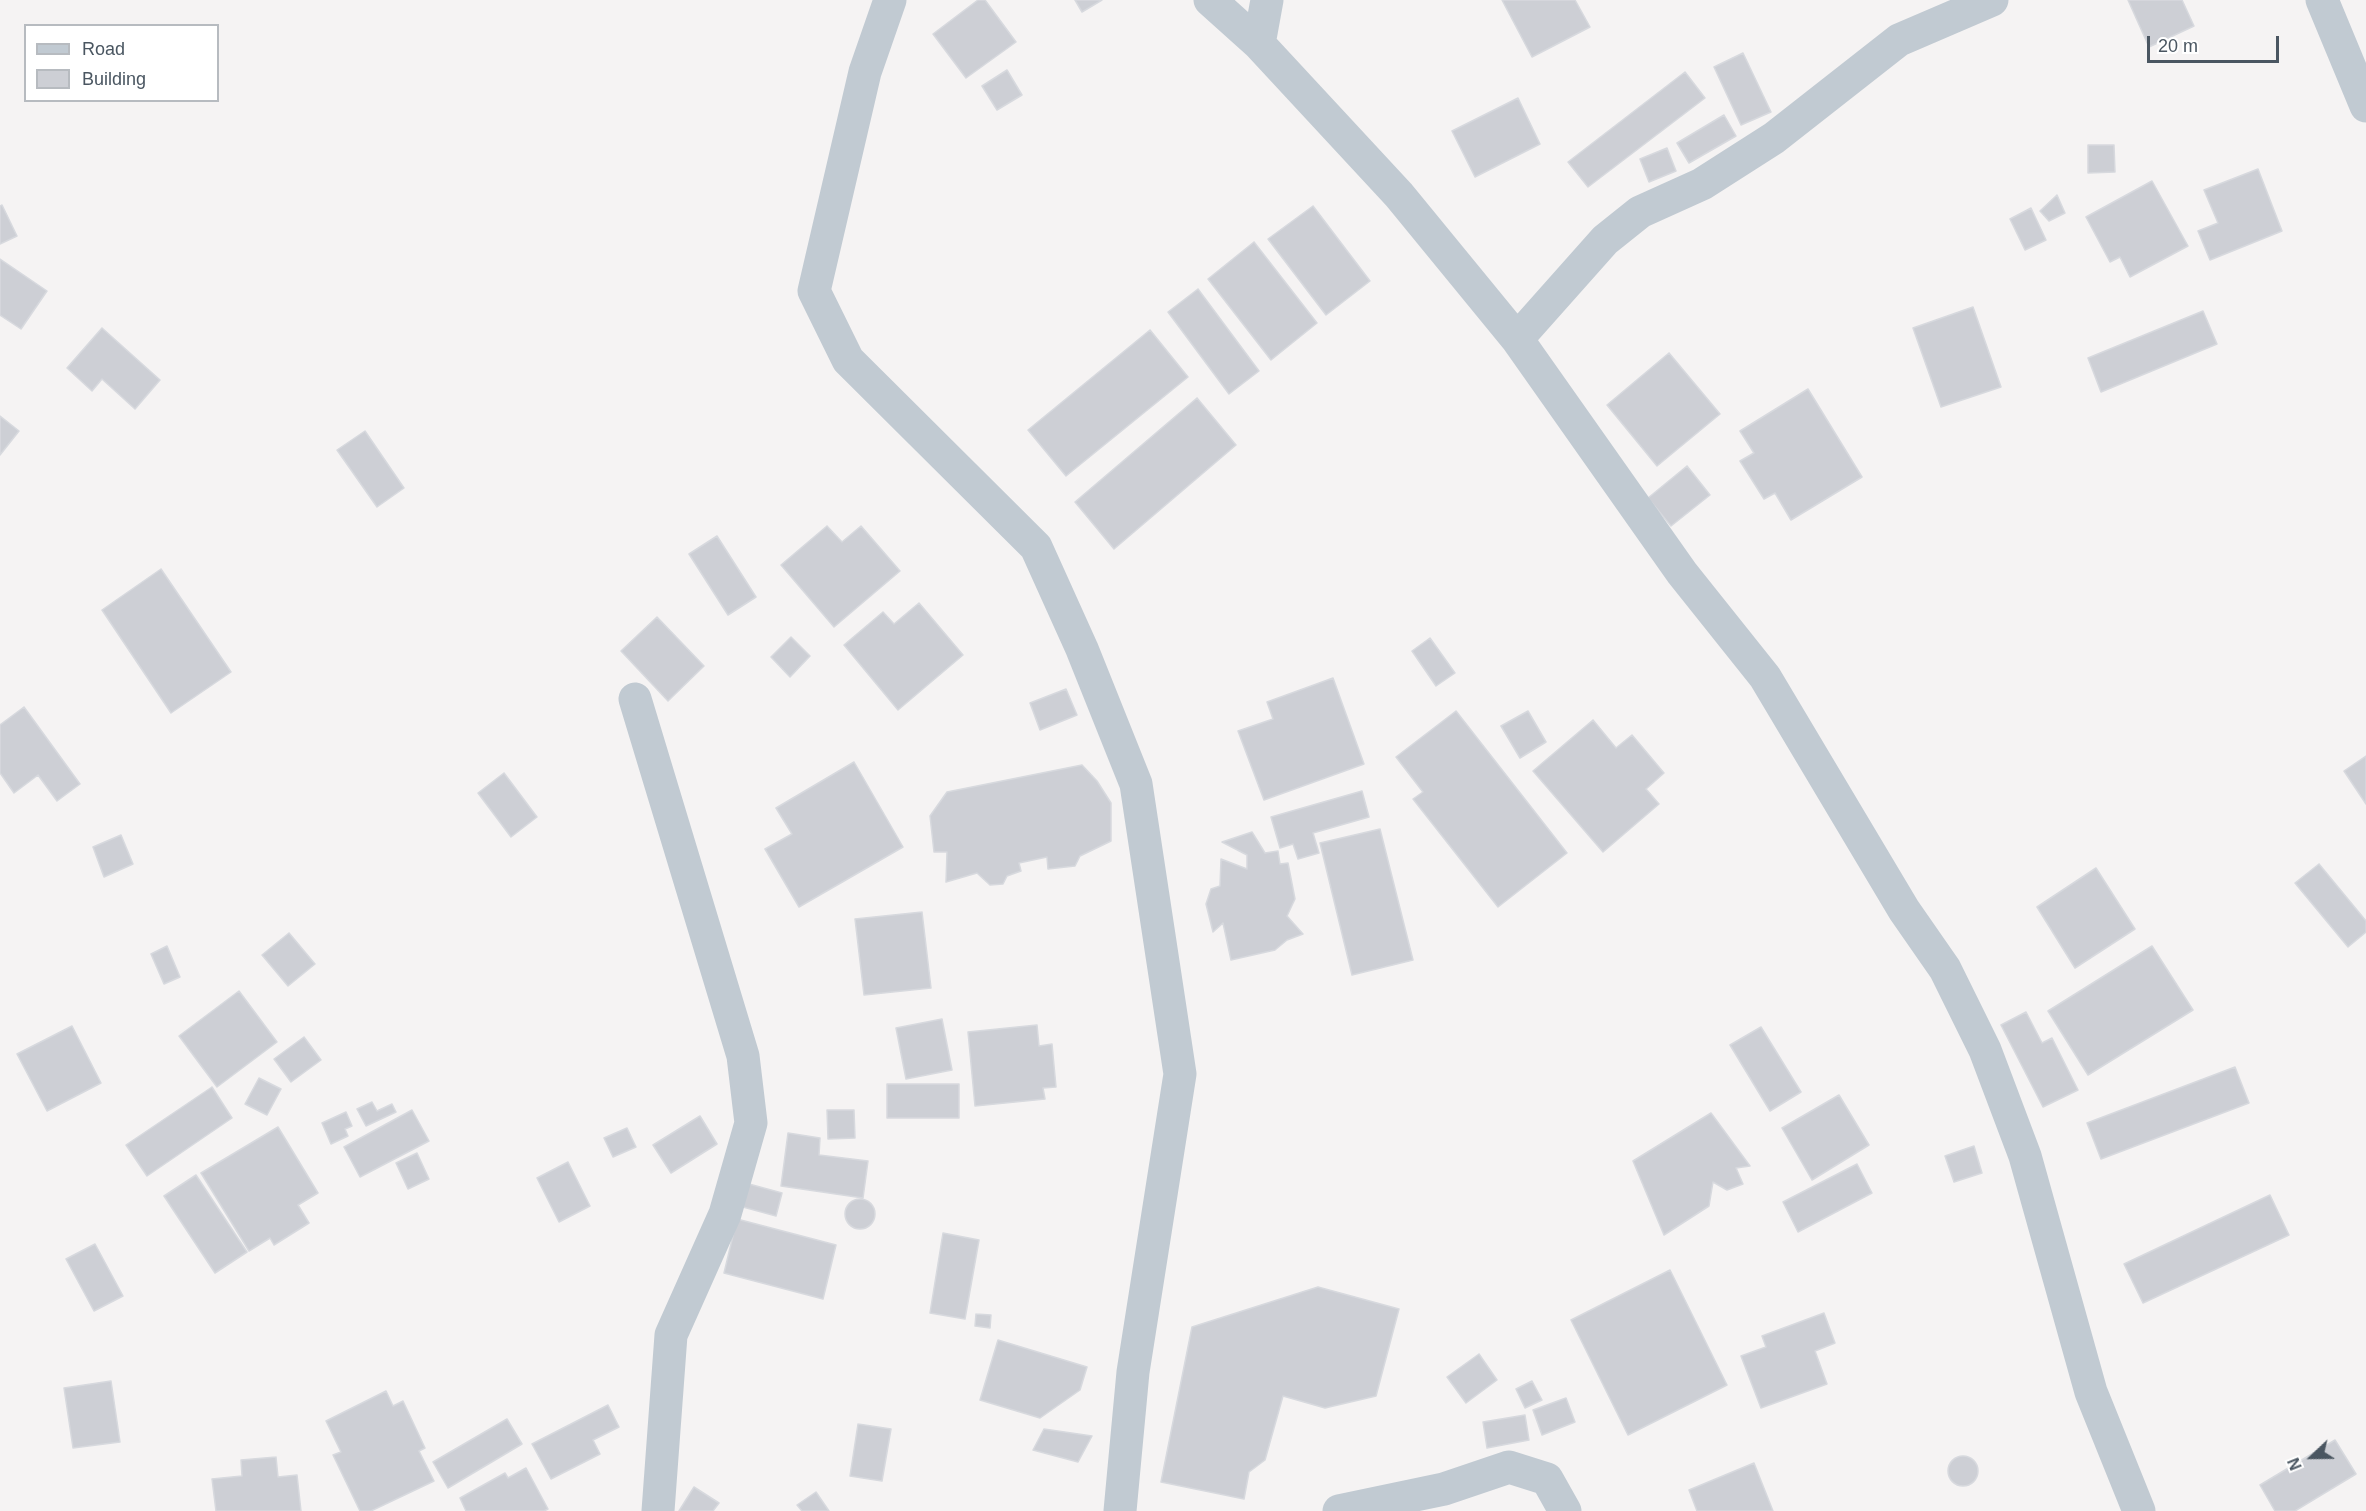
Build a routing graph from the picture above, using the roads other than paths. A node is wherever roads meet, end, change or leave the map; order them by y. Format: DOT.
graph roads {
  1 [pos="890,0"];
  2 [pos="1267,0"];
  3 [pos="1992,0"];
  4 [pos="2322,0"];
  5 [pos="1216,1"];
  6 [pos="1259,44"];
  7 [pos="2366,106"];
  8 [pos="1517,339"];
  9 [pos="634,699"];
  10 [pos="658,1511"];
  11 [pos="1120,1511"];
  12 [pos="1339,1511"];
  13 [pos="1565,1511"];
  14 [pos="2139,1511"];
  1 -- 11 [label="street"];
  2 -- 6 [label="street"];
  3 -- 8 [label="street"];
  4 -- 7 [label="street"];
  5 -- 6 [label="street"];
  6 -- 8 [label="street"];
  8 -- 14 [label="street"];
  9 -- 10 [label="street"];
  12 -- 13 [label="street"];
}
